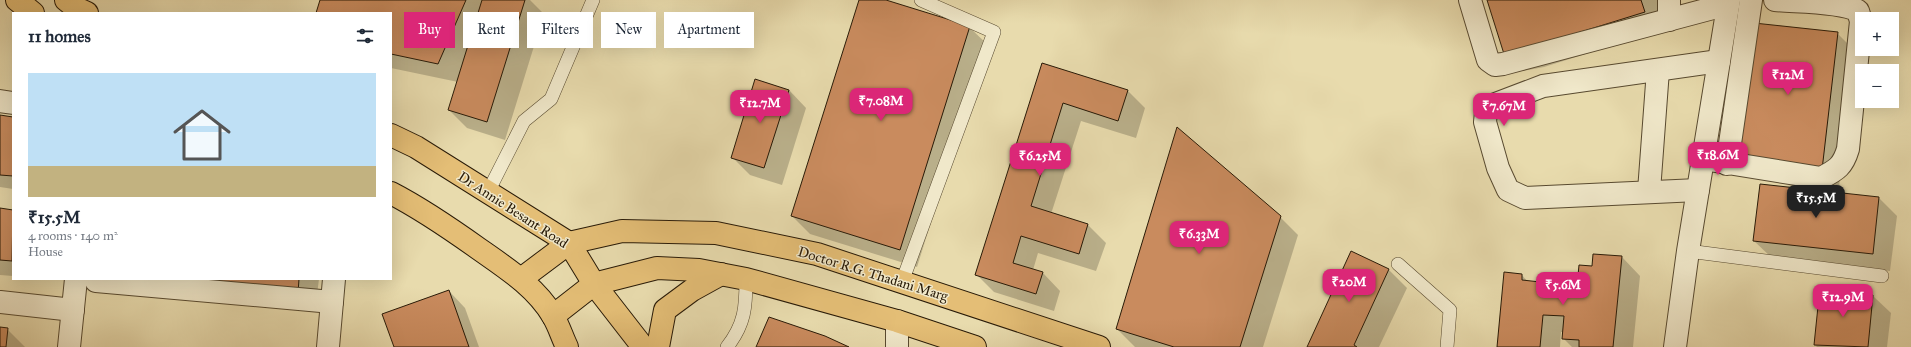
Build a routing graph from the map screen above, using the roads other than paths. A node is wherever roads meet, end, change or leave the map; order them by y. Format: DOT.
graph roads {
  1 [pos="17,0"];
  2 [pos="66,0"];
  3 [pos="593,0"];
  4 [pos="921,0"];
  5 [pos="1470,0"];
  6 [pos="1751,0"];
  7 [pos="1775,0"];
  8 [pos="1728,2"];
  9 [pos="1669,10"];
  10 [pos="32,12"];
  11 [pos="85,12"];
  12 [pos="1719,61"];
  13 [pos="1658,70"];
  14 [pos="0,101"];
  15 [pos="12,103"];
  16 [pos="392,135"];
  17 [pos="1704,159"];
  18 [pos="1727,164"];
  19 [pos="1698,190"];
  20 [pos="1649,191"];
  21 [pos="488,192"];
  22 [pos="392,194"];
  23 [pos="569,243"];
  24 [pos="1688,251"];
  25 [pos="1398,264"];
  26 [pos="721,274"];
  27 [pos="1882,276"];
  28 [pos="521,279"];
  29 [pos="746,279"];
  30 [pos="86,280"];
  31 [pos="334,280"];
  32 [pos="902,282"];
  33 [pos="594,284"];
  34 [pos="0,302"];
  35 [pos="332,302"];
  36 [pos="73,310"];
  37 [pos="553,316"];
  38 [pos="897,321"];
  39 [pos="69,347"];
  40 [pos="328,347"];
  41 [pos="567,347"];
  42 [pos="643,347"];
  43 [pos="658,347"];
  44 [pos="727,347"];
  45 [pos="897,347"];
  46 [pos="975,347"];
  47 [pos="1099,347"];
  48 [pos="1447,347"];
  49 [pos="1675,347"];
  1 -- 10 [label="main road"];
  2 -- 11 [label="main road"];
  3 -- 21 [label="lane"];
  4 -- 32 [label="lane"];
  5 -- 9 [label="street"];
  6 -- 18 [label="street"];
  7 -- 18 [label="street"];
  8 -- 9 [label="street"];
  8 -- 12 [label="street"];
  12 -- 13 [label="street"];
  12 -- 17 [label="street"];
  13 -- 20 [label="street"];
  13 -- 20 [label="street"];
  14 -- 15 [label="street"];
  16 -- 21 [label="main road, Dr Annie Besant Road"];
  17 -- 18 [label="street"];
  17 -- 19 [label="street"];
  19 -- 20 [label="street"];
  19 -- 24 [label="street"];
  21 -- 23 [label="main road, Dr Annie Besant Road"];
  22 -- 28 [label="main road"];
  23 -- 28 [label="main road"];
  23 -- 32 [label="main road, Doctor R.G. Thadani Marg"];
  23 -- 33 [label="main road, Dr Annie Besant Road"];
  24 -- 27 [label="lane"];
  24 -- 49 [label="street"];
  25 -- 48 [label="lane"];
  26 -- 29 [label="main road"];
  26 -- 33 [label="main road"];
  26 -- 43 [label="main road"];
  28 -- 37 [label="main road"];
  29 -- 38 [label="main road"];
  29 -- 44 [label="lane"];
  30 -- 35 [label="street"];
  30 -- 36 [label="street"];
  31 -- 35 [label="street"];
  32 -- 47 [label="main road, Doctor R.G. Thadani Marg"];
  33 -- 37 [label="main road"];
  33 -- 42 [label="main road, Dr Annie Besant Road"];
  34 -- 36 [label="street"];
  35 -- 40 [label="street"];
  36 -- 39 [label="street"];
  37 -- 41 [label="main road"];
  38 -- 45 [label="street"];
  38 -- 46 [label="main road"];
}
